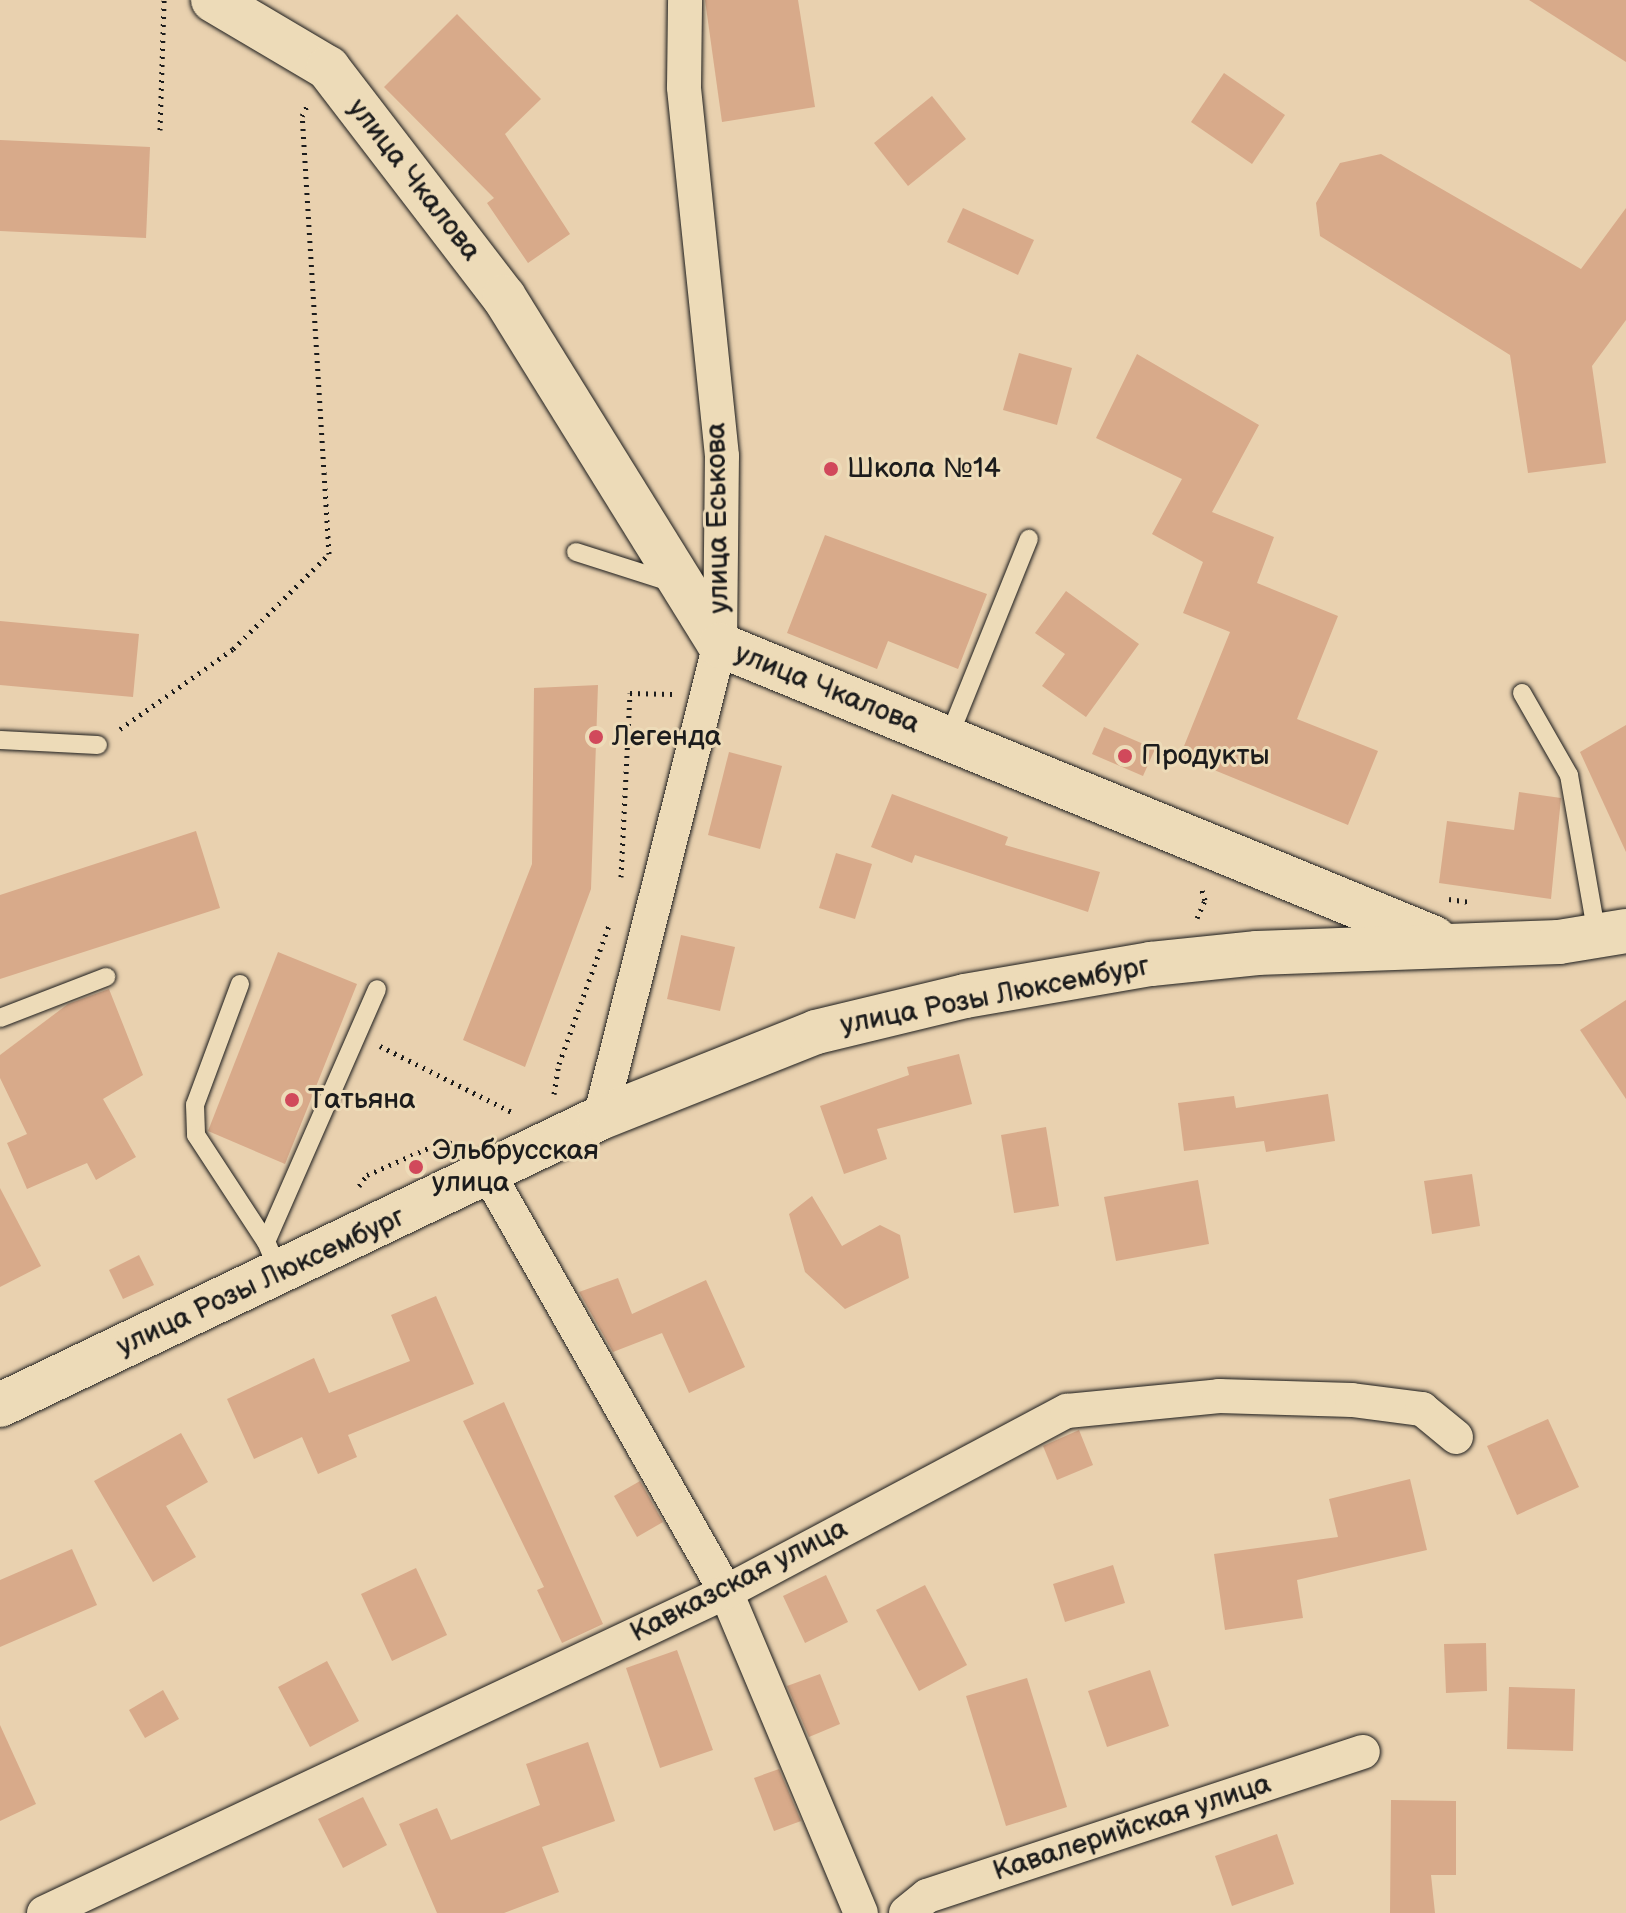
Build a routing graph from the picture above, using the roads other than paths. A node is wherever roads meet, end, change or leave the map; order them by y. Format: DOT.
graph roads {
  1 [pos="213,0"];
  2 [pos="685,0"];
  3 [pos="1029,539"];
  4 [pos="576,552"];
  5 [pos="682,586"];
  6 [pos="720,645"];
  7 [pos="1522,693"];
  8 [pos="948,739"];
  9 [pos="0,740"];
  10 [pos="98,745"];
  11 [pos="1612,933"];
  12 [pos="1448,944"];
  13 [pos="106,977"];
  14 [pos="240,984"];
  15 [pos="377,989"];
  16 [pos="0,1018"];
  17 [pos="600,1118"];
  18 [pos="478,1159"];
  19 [pos="273,1258"];
  20 [pos="0,1405"];
  21 [pos="1456,1437"];
  22 [pos="726,1592"];
  23 [pos="1363,1752"];
  24 [pos="44,1913"];
  25 [pos="861,1913"];
  26 [pos="906,1913"];
  1 -- 5 [label="street, улица Чкалова"];
  2 -- 6 [label="street, улица Еськова"];
  3 -- 8 [label="lane"];
  4 -- 5 [label="lane"];
  5 -- 6 [label="street, улица Чкалова"];
  6 -- 8 [label="street, улица Чкалова"];
  6 -- 17 [label="street, улица Еськова"];
  7 -- 11 [label="lane"];
  8 -- 12 [label="street, улица Чкалова"];
  9 -- 10 [label="lane"];
  11 -- 12 [label="street, улица Чкалова"];
  12 -- 17 [label="street, улица Розы Люксембург"];
  13 -- 16 [label="lane"];
  14 -- 19 [label="lane"];
  15 -- 19 [label="lane"];
  17 -- 18 [label="street, улица Розы Люксембург"];
  18 -- 19 [label="street, улица Розы Люксембург"];
  18 -- 22 [label="street"];
  19 -- 20 [label="street, улица Розы Люксембург"];
  21 -- 22 [label="street, Кавказская улица"];
  22 -- 24 [label="street, Кавказская улица"];
  22 -- 25 [label="street"];
  23 -- 26 [label="street, Кавалерийская улица"];
}
